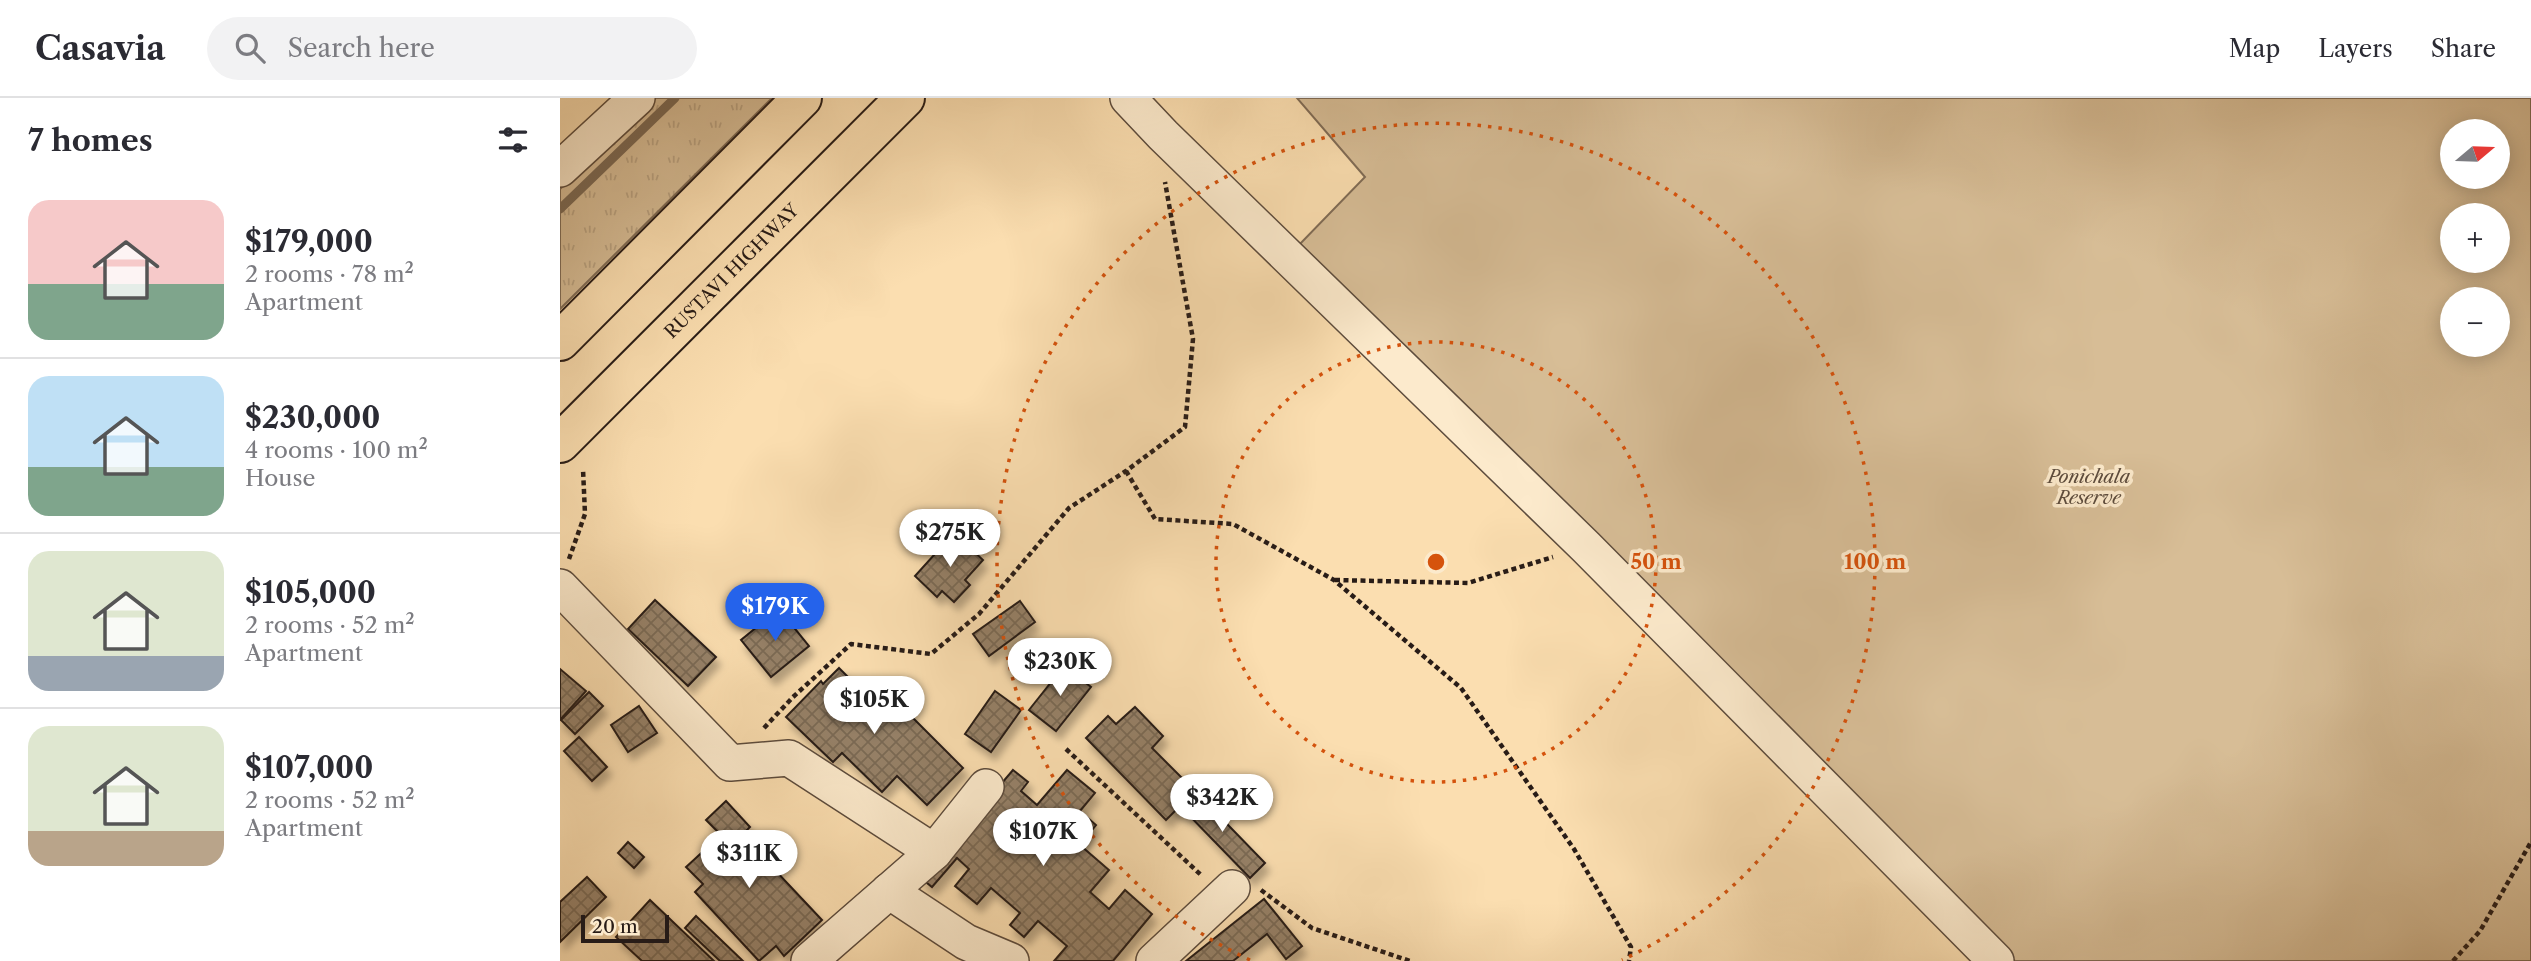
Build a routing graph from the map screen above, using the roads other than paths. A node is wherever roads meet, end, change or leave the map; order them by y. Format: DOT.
graph roads {
  1 [pos="637,98"];
  2 [pos="802,98"];
  3 [pos="905,98"];
  4 [pos="1128,98"];
  5 [pos="560,169"];
  6 [pos="560,341"];
  7 [pos="570,433"];
  8 [pos="564,574"];
  9 [pos="986,787"];
  10 [pos="934,852"];
  11 [pos="1231,888"];
  12 [pos="889,891"];
  13 [pos="808,961"];
  14 [pos="1011,961"];
  15 [pos="1154,961"];
  16 [pos="1996,961"];
  1 -- 5 [label="street"];
  2 -- 6 [label="highway"];
  3 -- 7 [label="highway, RUSTAVI HIGHWAY"];
  4 -- 16 [label="street"];
  8 -- 10 [label="street"];
  9 -- 10 [label="street"];
  10 -- 12 [label="street"];
  11 -- 15 [label="street"];
  12 -- 13 [label="street"];
  12 -- 14 [label="street"];
}
